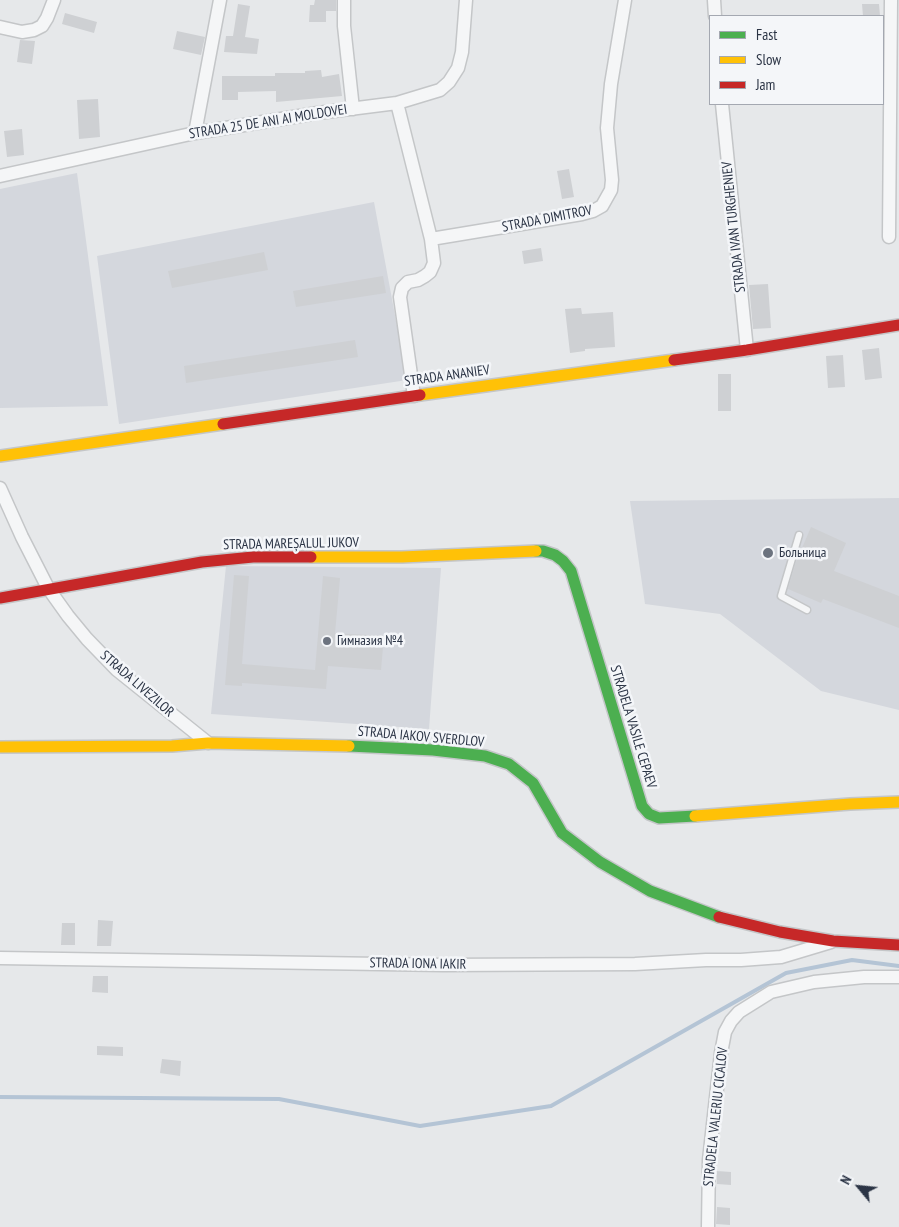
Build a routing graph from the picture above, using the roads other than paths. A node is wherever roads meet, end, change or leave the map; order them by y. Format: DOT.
graph roads {
  1 [pos="54,0"];
  2 [pos="220,0"];
  3 [pos="344,0"];
  4 [pos="466,0"];
  5 [pos="626,0"];
  6 [pos="714,0"];
  7 [pos="891,0"];
  8 [pos="715,15"];
  9 [pos="0,27"];
  10 [pos="397,103"];
  11 [pos="722,105"];
  12 [pos="353,109"];
  13 [pos="195,133"];
  14 [pos="0,176"];
  15 [pos="889,237"];
  16 [pos="431,239"];
  17 [pos="899,325"];
  18 [pos="747,350"];
  19 [pos="414,396"];
  20 [pos="0,456"];
  21 [pos="0,488"];
  22 [pos="798,534"];
  23 [pos="554,555"];
  24 [pos="48,588"];
  25 [pos="0,598"];
  26 [pos="807,610"];
  27 [pos="208,743"];
  28 [pos="0,747"];
  29 [pos="899,802"];
  30 [pos="833,941"];
  31 [pos="899,945"];
  32 [pos="0,958"];
  33 [pos="899,977"];
  34 [pos="708,1227"];
  1 -- 9 [label="street"];
  2 -- 13 [label="street"];
  3 -- 12 [label="street"];
  4 -- 10 [label="street, STRADA 25 DE ANI AI MOLDOVEI"];
  5 -- 16 [label="street, STRADA DIMITROV"];
  6 -- 8 [label="street"];
  7 -- 15 [label="street"];
  10 -- 12 [label="street, STRADA 25 DE ANI AI MOLDOVEI"];
  10 -- 16 [label="street"];
  11 -- 18 [label="street, STRADA IVAN TURGHENIEV"];
  12 -- 13 [label="street, STRADA 25 DE ANI AI MOLDOVEI"];
  13 -- 14 [label="street, STRADA 25 DE ANI AI MOLDOVEI"];
  16 -- 19 [label="street"];
  17 -- 18 [label="street, STRADA ANANIEV"];
  18 -- 19 [label="street, STRADA ANANIEV"];
  19 -- 20 [label="street, STRADA ANANIEV"];
  21 -- 24 [label="street, STRADA LIVEZILOR"];
  22 -- 26 [label="lane"];
  23 -- 24 [label="street, STRADA MAREȘALUL JUKOV"];
  23 -- 29 [label="street, STRADELA VASILE CEPAEV"];
  24 -- 25 [label="street, STRADA MAREȘALUL JUKOV"];
  24 -- 27 [label="street, STRADA LIVEZILOR"];
  27 -- 28 [label="street, STRADA IAKOV SVERDLOV"];
  27 -- 30 [label="street, STRADA IAKOV SVERDLOV"];
  30 -- 31 [label="street, STRADA IAKOV SVERDLOV"];
  30 -- 32 [label="street, STRADA IONA IAKIR"];
  33 -- 34 [label="street, STRADELA VALERIU CICALOV"];
}
